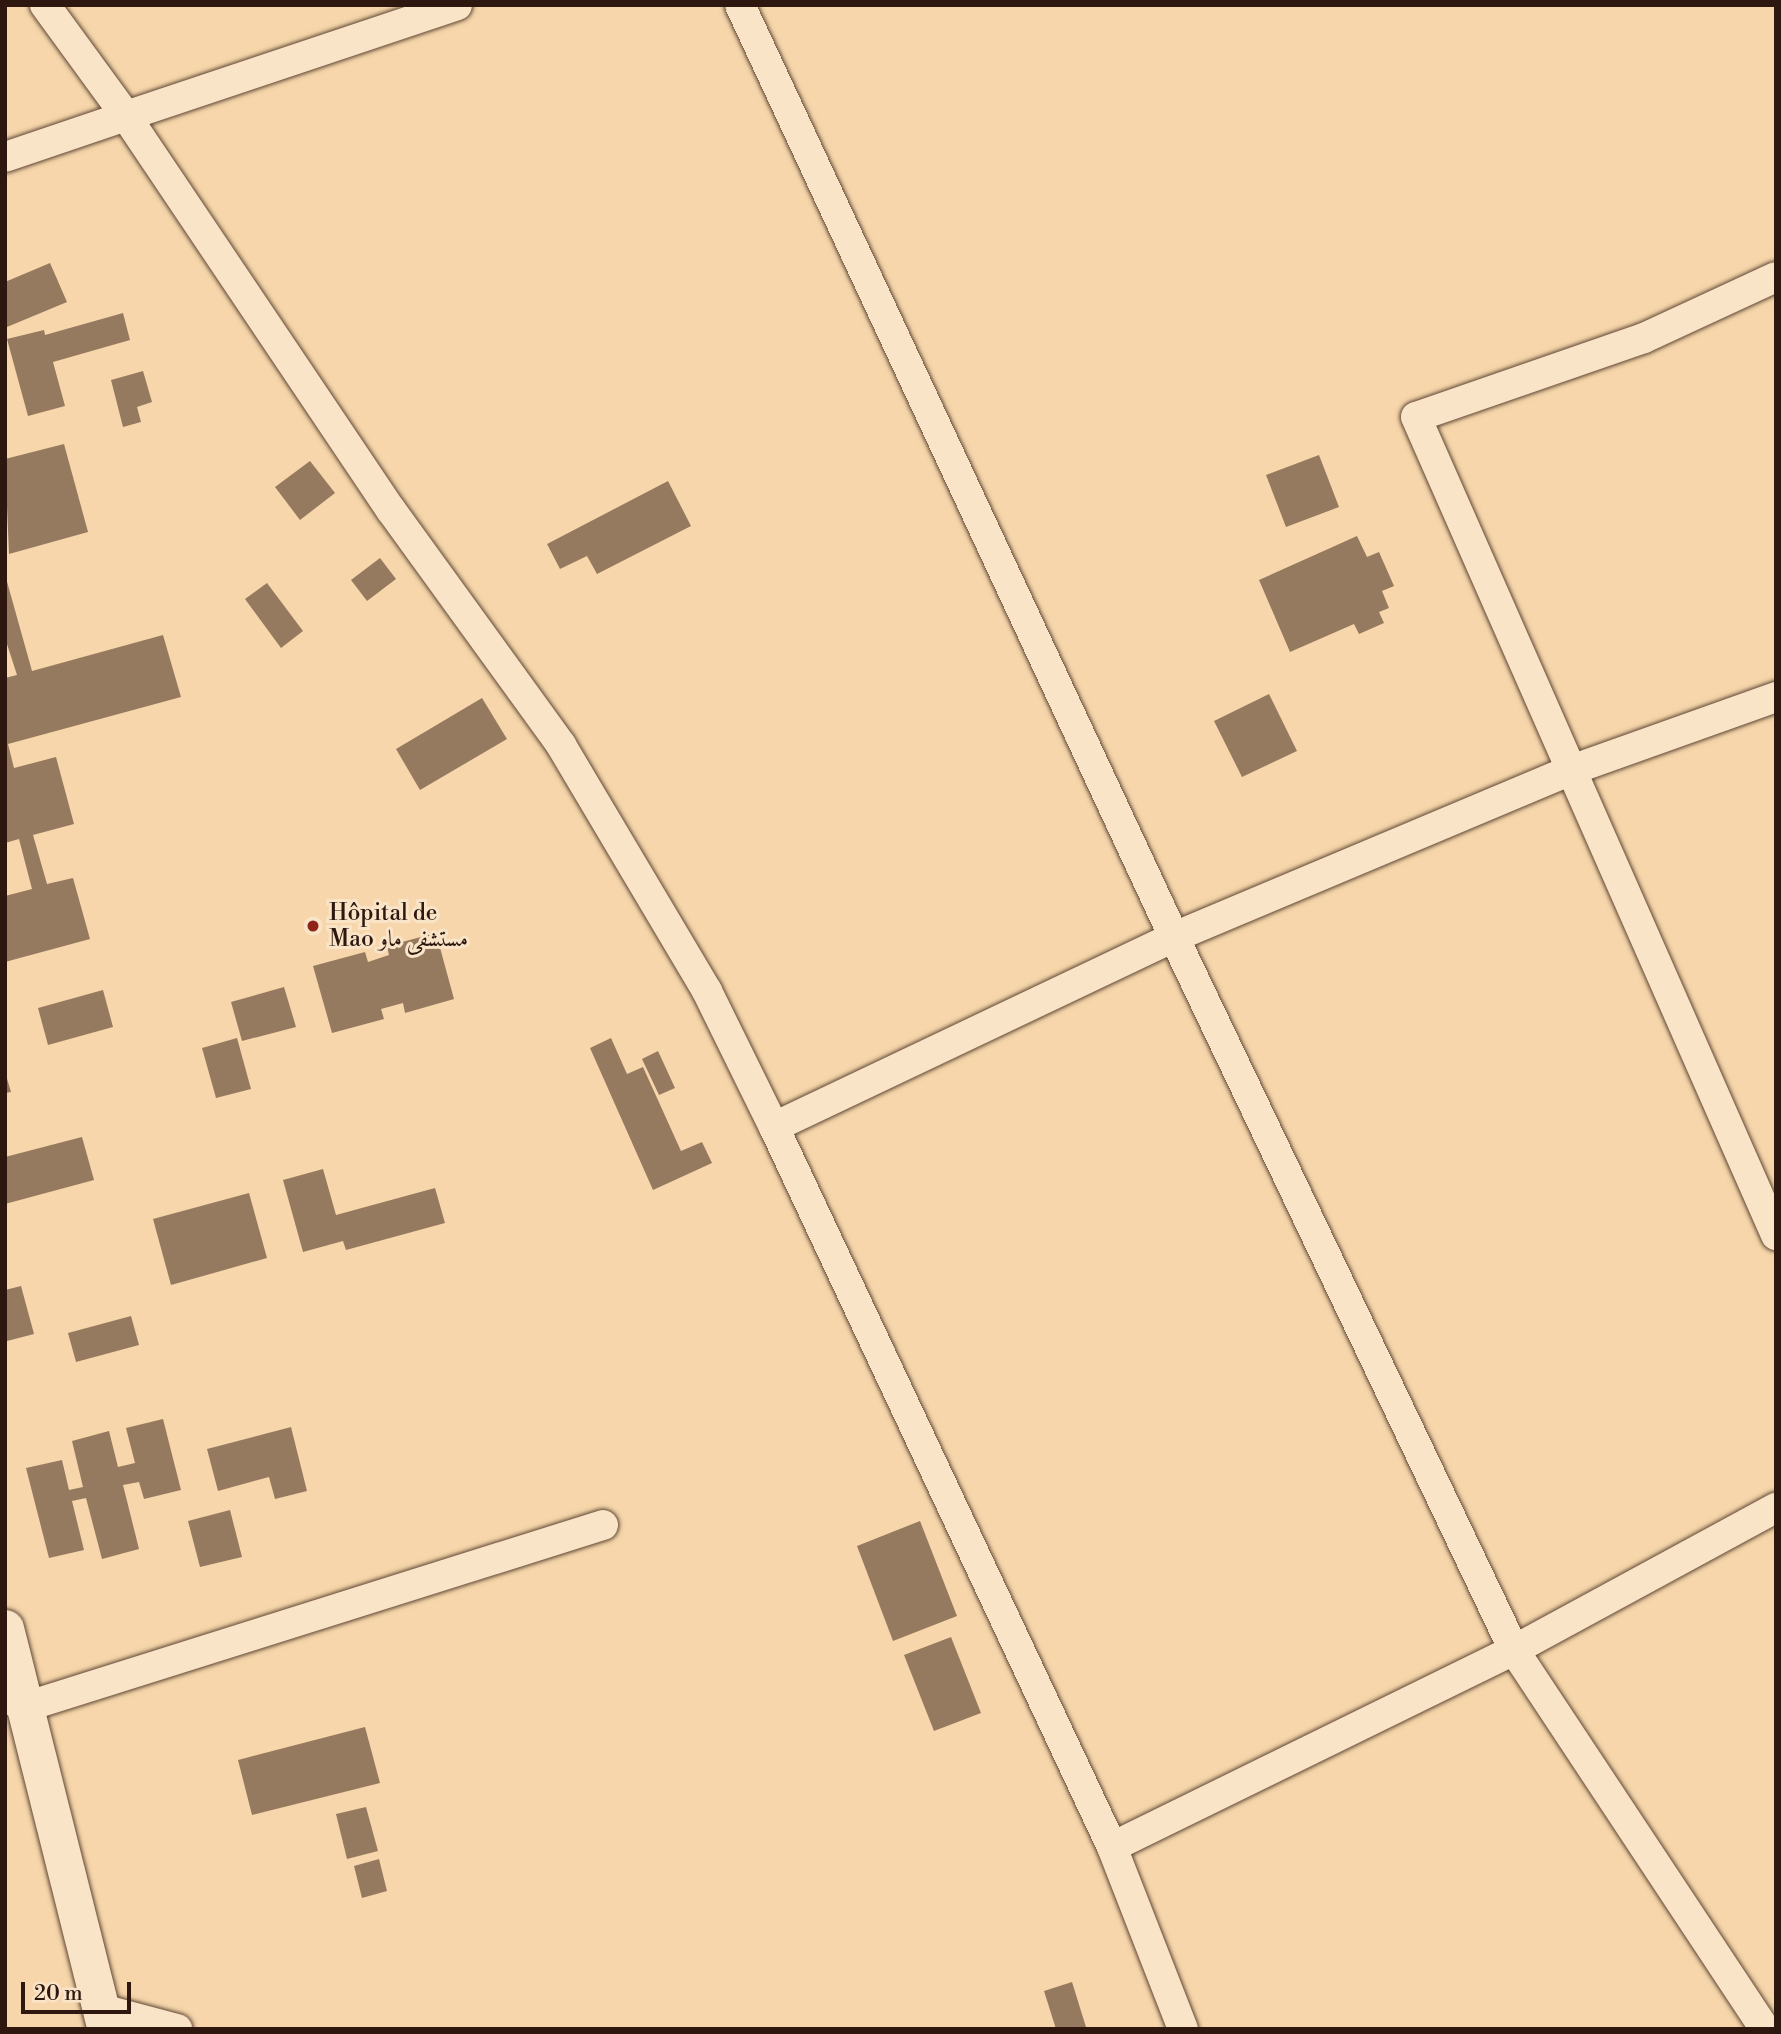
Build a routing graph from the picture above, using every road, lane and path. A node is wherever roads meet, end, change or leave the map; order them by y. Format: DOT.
graph roads {
  1 [pos="45,5"];
  2 [pos="457,5"];
  3 [pos="740,5"];
  4 [pos="126,116"];
  5 [pos="5,157"];
  6 [pos="1776,277"];
  7 [pos="1776,697"];
  8 [pos="1571,770"];
  9 [pos="1174,936"];
  10 [pos="774,1127"];
  11 [pos="1776,1235"];
  12 [pos="1776,1508"];
  13 [pos="603,1525"];
  14 [pos="5,1628"];
  15 [pos="1514,1650"];
  16 [pos="15,1702"];
  17 [pos="1111,1847"];
  18 [pos="104,2019"];
  19 [pos="177,2029"];
  20 [pos="1182,2029"];
  21 [pos="1765,2029"];
  1 -- 4 [label="street"];
  2 -- 4 [label="street"];
  3 -- 9 [label="street"];
  4 -- 5 [label="street"];
  4 -- 10 [label="street"];
  6 -- 8 [label="street"];
  7 -- 8 [label="street"];
  8 -- 9 [label="street"];
  8 -- 11 [label="street"];
  9 -- 10 [label="street"];
  9 -- 15 [label="street"];
  10 -- 17 [label="street"];
  12 -- 15 [label="street"];
  13 -- 16 [label="street"];
  14 -- 16 [label="street"];
  15 -- 17 [label="street"];
  15 -- 21 [label="street"];
  16 -- 18 [label="street"];
  17 -- 20 [label="street"];
  18 -- 19 [label="street"];
}
